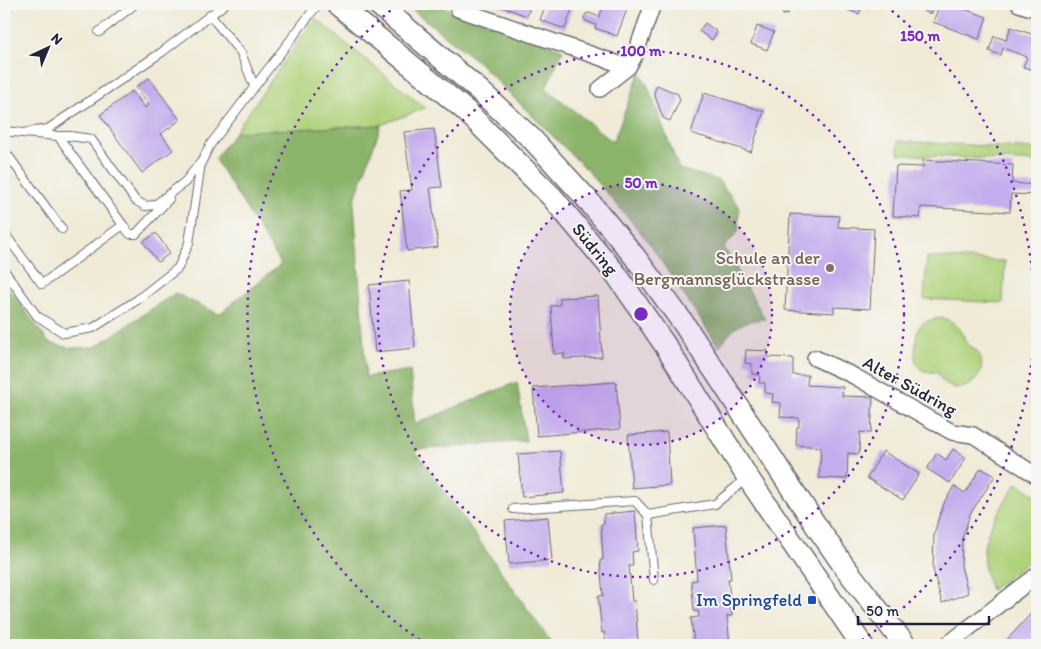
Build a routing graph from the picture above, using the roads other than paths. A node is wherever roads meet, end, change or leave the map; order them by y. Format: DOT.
graph roads {
  1 [pos="135,4"];
  2 [pos="225,4"];
  3 [pos="318,4"];
  4 [pos="336,4"];
  5 [pos="378,4"];
  6 [pos="652,4"];
  7 [pos="1019,4"];
  8 [pos="458,9"];
  9 [pos="1037,10"];
  10 [pos="210,15"];
  11 [pos="99,32"];
  12 [pos="628,67"];
  13 [pos="254,86"];
  14 [pos="600,89"];
  15 [pos="4,131"];
  16 [pos="23,133"];
  17 [pos="58,136"];
  18 [pos="4,150"];
  19 [pos="201,163"];
  20 [pos="186,181"];
  21 [pos="123,225"];
  22 [pos="62,229"];
  23 [pos="4,233"];
  24 [pos="4,270"];
  25 [pos="815,358"];
  26 [pos="1037,476"];
  27 [pos="748,478"];
  28 [pos="513,510"];
  29 [pos="648,515"];
  30 [pos="1037,575"];
  31 [pos="654,580"];
  32 [pos="862,645"];
  33 [pos="905,645"];
  34 [pos="947,645"];
  1 -- 11 [label="lane"];
  2 -- 10 [label="lane"];
  3 -- 13 [label="lane"];
  4 -- 27 [label="main road, Südring"];
  5 -- 33 [label="main road, Südring"];
  6 -- 12 [label="street"];
  7 -- 9 [label="street"];
  8 -- 12 [label="street"];
  10 -- 13 [label="lane"];
  10 -- 16 [label="lane"];
  12 -- 14 [label="street"];
  13 -- 19 [label="lane"];
  15 -- 16 [label="lane"];
  16 -- 17 [label="lane"];
  17 -- 20 [label="lane"];
  17 -- 21 [label="lane"];
  18 -- 22 [label="lane"];
  19 -- 20 [label="lane"];
  19 -- 24 [label="lane"];
  20 -- 21 [label="lane"];
  21 -- 23 [label="lane"];
  25 -- 26 [label="street, Alter Südring"];
  27 -- 29 [label="lane"];
  27 -- 32 [label="main road, Südring"];
  28 -- 29 [label="lane"];
  29 -- 31 [label="lane"];
  30 -- 34 [label="street"];
}
